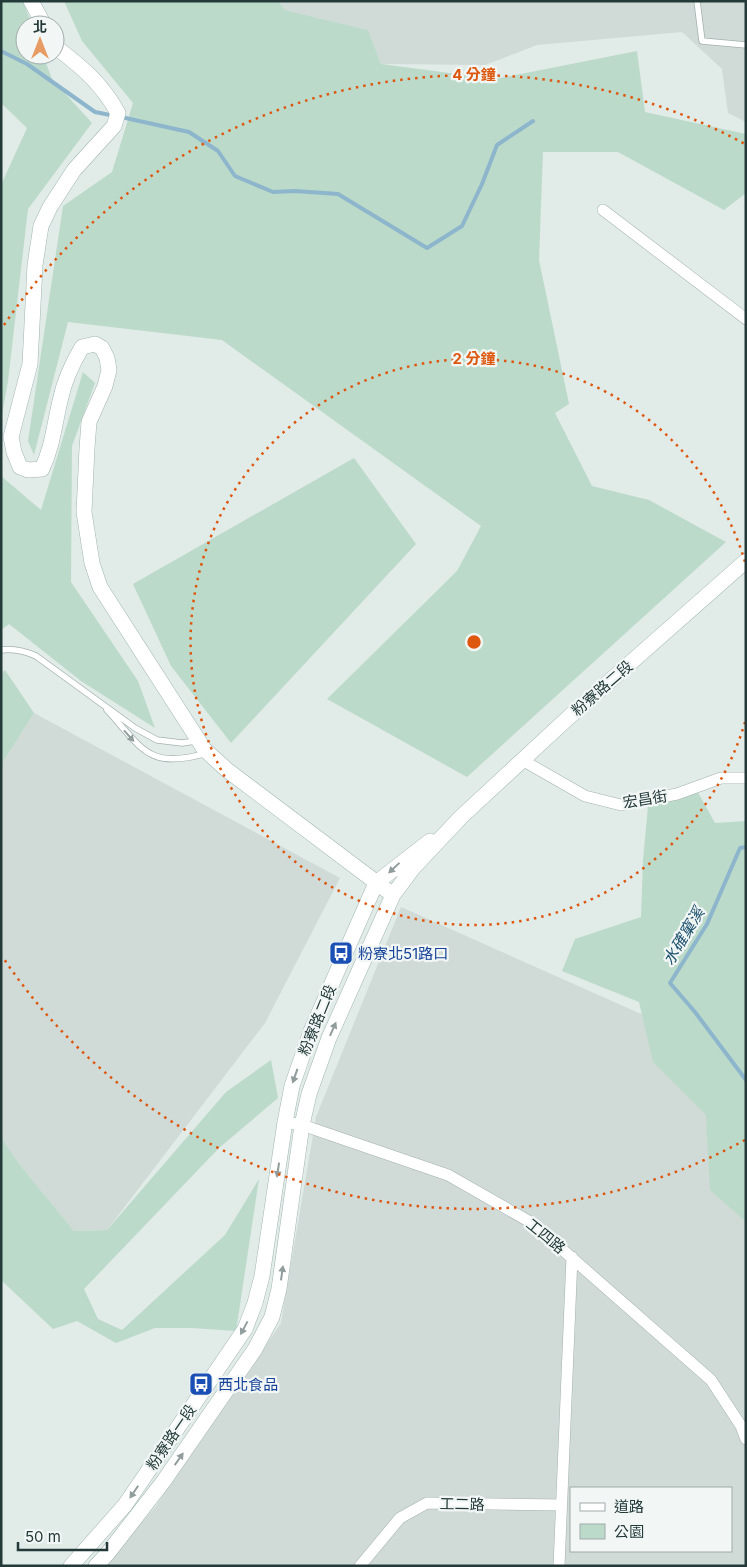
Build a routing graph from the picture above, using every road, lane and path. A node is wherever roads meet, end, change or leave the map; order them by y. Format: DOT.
graph roads {
  1 [pos="31,1"];
  2 [pos="696,1"];
  3 [pos="39,15"];
  4 [pos="746,45"];
  5 [pos="65,54"];
  6 [pos="603,210"];
  7 [pos="746,319"];
  8 [pos="746,561"];
  9 [pos="1,650"];
  10 [pos="97,700"];
  11 [pos="204,747"];
  12 [pos="522,760"];
  13 [pos="746,778"];
  14 [pos="461,817"];
  15 [pos="376,883"];
  16 [pos="393,895"];
  17 [pos="285,1122"];
  18 [pos="302,1125"];
  19 [pos="572,1257"];
  20 [pos="746,1439"];
  21 [pos="561,1504"];
  22 [pos="71,1566"];
  23 [pos="96,1566"];
  24 [pos="360,1566"];
  25 [pos="559,1566"];
  1 -- 3 [label="main road"];
  2 -- 4 [label="lane"];
  5 -- 11 [label="main road"];
  6 -- 7 [label="street"];
  8 -- 12 [label="main road, 粉寮路二段"];
  9 -- 10 [label="lane"];
  10 -- 11 [label="lane"];
  10 -- 11 [label="lane, one-way"];
  11 -- 15 [label="main road"];
  12 -- 13 [label="street, 宏昌街"];
  12 -- 14 [label="main road, 粉寮路二段"];
  14 -- 15 [label="main road, 粉寮路二段, one-way"];
  14 -- 16 [label="main road, 粉寮路二段"];
  15 -- 16 [label="main road"];
  15 -- 17 [label="main road, 粉寮路二段, one-way"];
  18 -- 16 [label="main road, 粉寮路二段, one-way"];
  17 -- 18 [label="street, 工四路"];
  17 -- 22 [label="main road, 粉寮路一段, one-way"];
  18 -- 19 [label="street, 工四路"];
  23 -- 18 [label="main road, 粉寮路一段, one-way"];
  19 -- 20 [label="street, 工四路"];
  19 -- 21 [label="street"];
  21 -- 24 [label="street, 工二路"];
  21 -- 25 [label="street"];
}
